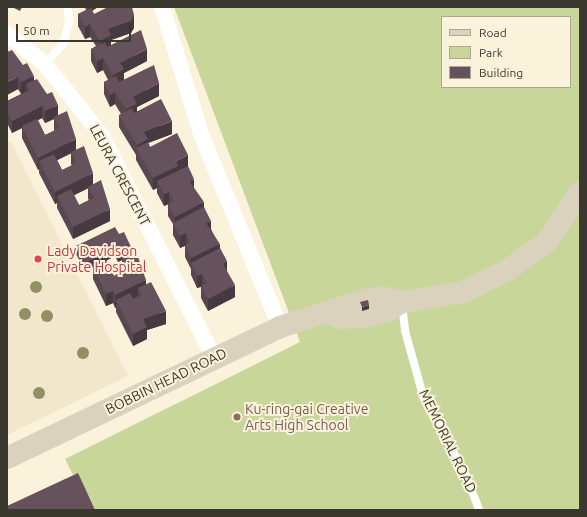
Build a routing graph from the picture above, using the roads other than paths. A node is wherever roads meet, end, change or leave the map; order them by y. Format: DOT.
graph roads {
  1 [pos="68,7"];
  2 [pos="162,7"];
  3 [pos="7,35"];
  4 [pos="45,64"];
  5 [pos="580,192"];
  6 [pos="402,302"];
  7 [pos="280,327"];
  8 [pos="214,358"];
  9 [pos="7,458"];
  10 [pos="479,510"];
  1 -- 4 [label="lane"];
  2 -- 7 [label="street"];
  3 -- 4 [label="street, LEURA CRESCENT"];
  4 -- 8 [label="street, LEURA CRESCENT"];
  5 -- 6 [label="main road, BOBBIN HEAD ROAD"];
  6 -- 7 [label="main road, BOBBIN HEAD ROAD"];
  6 -- 10 [label="lane, MEMORIAL ROAD"];
  7 -- 8 [label="main road, BOBBIN HEAD ROAD"];
  8 -- 9 [label="main road, BOBBIN HEAD ROAD"];
}
